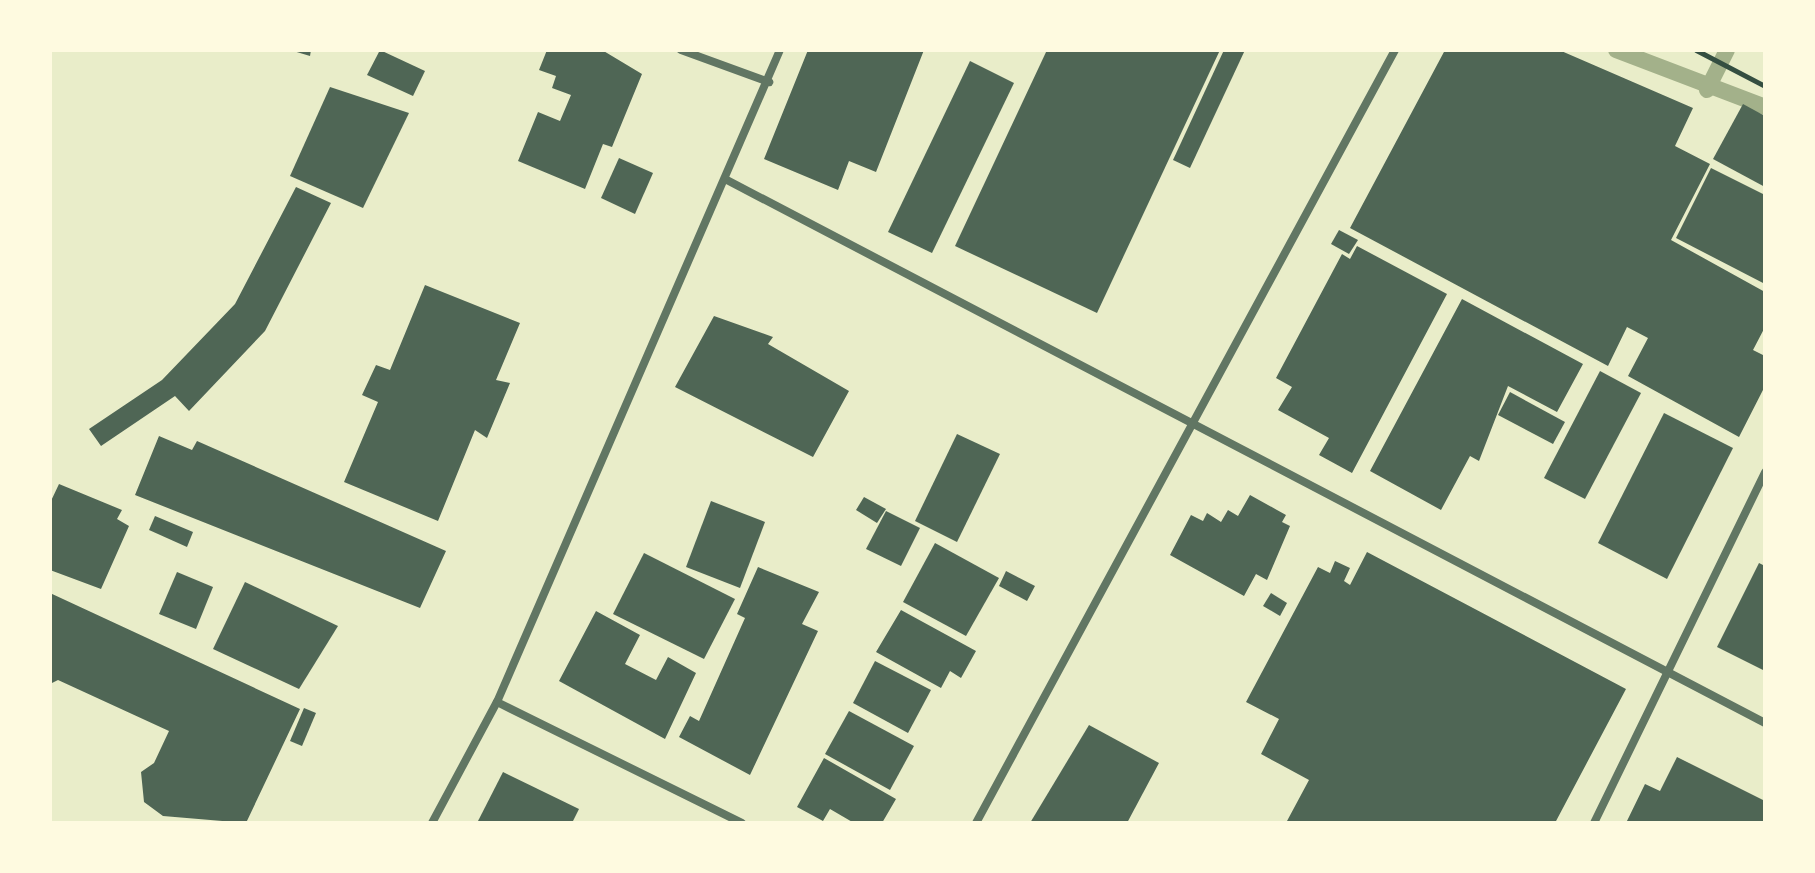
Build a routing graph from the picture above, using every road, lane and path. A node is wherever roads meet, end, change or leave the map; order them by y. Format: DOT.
graph roads {
  1 [pos="681,50"];
  2 [pos="780,50"];
  3 [pos="1395,50"];
  4 [pos="1696,50"];
  5 [pos="769,82"];
  6 [pos="1765,86"];
  7 [pos="725,179"];
  8 [pos="1191,423"];
  9 [pos="1765,473"];
  10 [pos="1666,671"];
  11 [pos="497,702"];
  12 [pos="1765,723"];
  13 [pos="432,823"];
  14 [pos="742,823"];
  15 [pos="976,823"];
  16 [pos="1594,823"];
  1 -- 5 [label="street"];
  2 -- 5 [label="street"];
  3 -- 8 [label="street"];
  4 -- 6 [label="path"];
  5 -- 7 [label="street"];
  7 -- 8 [label="street"];
  7 -- 11 [label="street"];
  8 -- 10 [label="street"];
  8 -- 15 [label="street"];
  9 -- 10 [label="street"];
  10 -- 12 [label="street"];
  10 -- 16 [label="street"];
  11 -- 13 [label="street"];
  11 -- 14 [label="street"];
}
